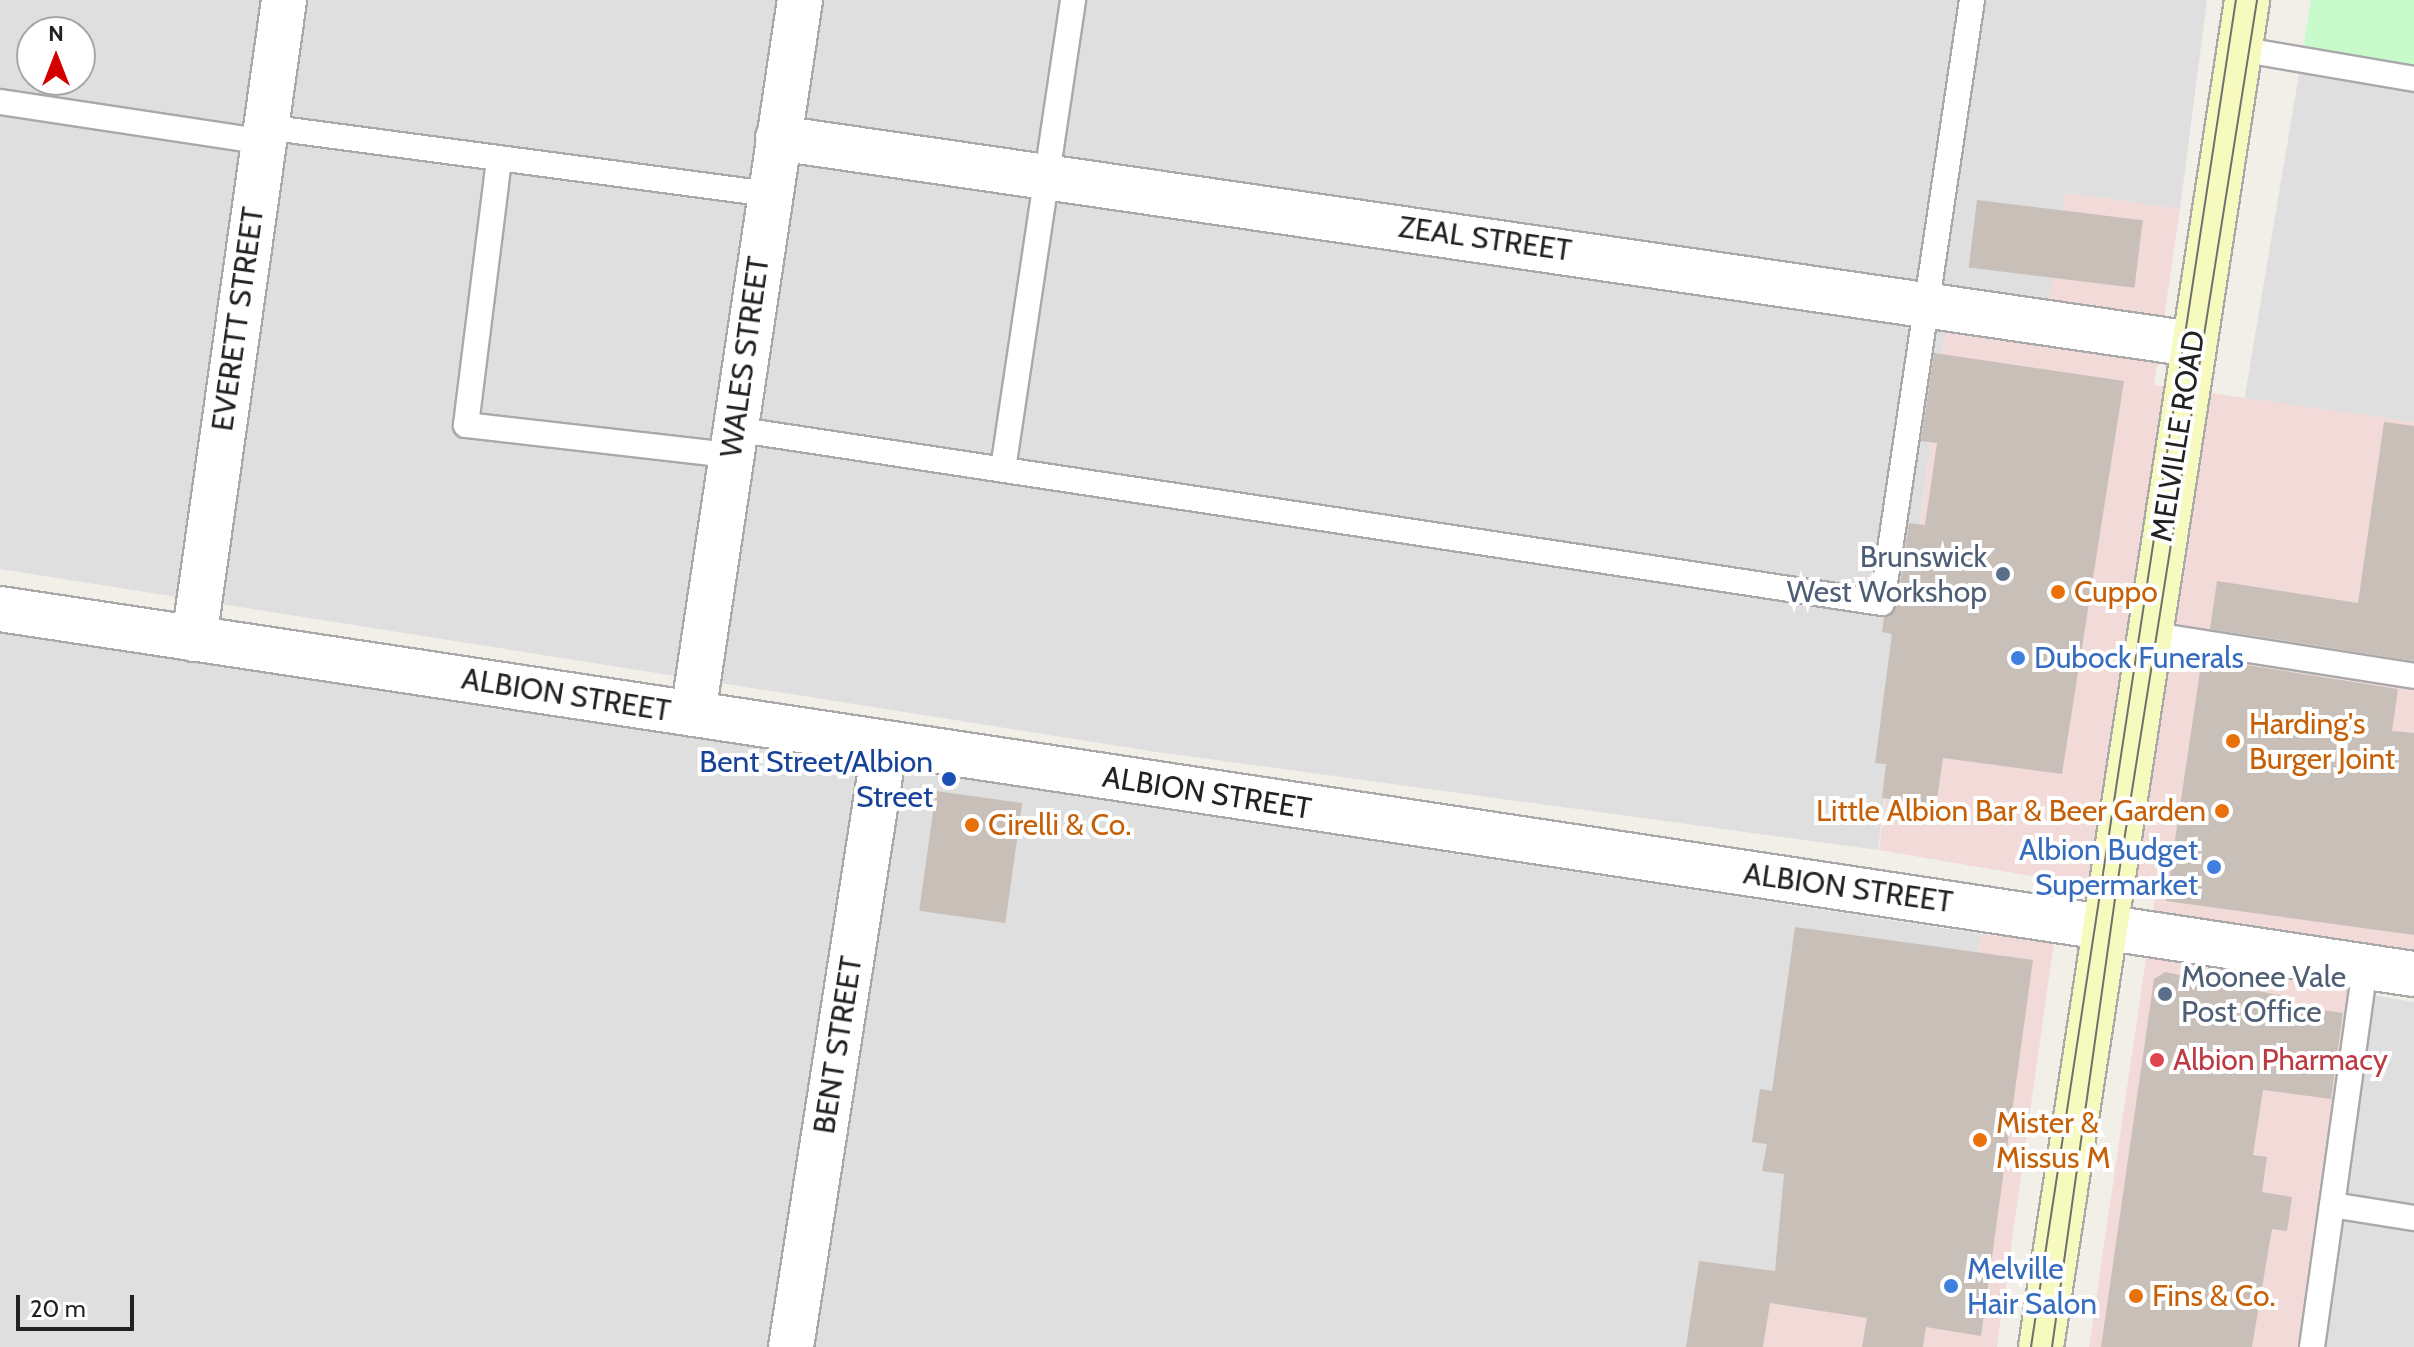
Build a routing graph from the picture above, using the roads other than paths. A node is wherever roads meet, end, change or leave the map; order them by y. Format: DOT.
graph roads {
  1 [pos="284,0"];
  2 [pos="800,0"];
  3 [pos="1073,0"];
  4 [pos="1972,0"];
  5 [pos="2247,0"];
  6 [pos="2239,49"];
  7 [pos="2414,79"];
  8 [pos="0,102"];
  9 [pos="265,134"];
  10 [pos="778,138"];
  11 [pos="499,160"];
  12 [pos="1047,175"];
  13 [pos="769,194"];
  14 [pos="1926,305"];
  15 [pos="2192,344"];
  16 [pos="732,442"];
  17 [pos="1003,469"];
  18 [pos="0,609"];
  19 [pos="2147,634"];
  20 [pos="194,639"];
  21 [pos="2414,676"];
  22 [pos="693,714"];
  23 [pos="885,743"];
  24 [pos="2101,927"];
  25 [pos="2365,967"];
  26 [pos="2414,974"];
  27 [pos="2332,1205"];
  28 [pos="2414,1218"];
  29 [pos="791,1347"];
  30 [pos="2041,1347"];
  31 [pos="2312,1347"];
  1 -- 9 [label="street, EVERETT STREET"];
  2 -- 10 [label="street, WALES STREET"];
  3 -- 12 [label="lane"];
  4 -- 14 [label="lane"];
  5 -- 6 [label="main road, MELVILLE ROAD"];
  6 -- 7 [label="lane"];
  6 -- 15 [label="main road, MELVILLE ROAD"];
  8 -- 9 [label="lane"];
  9 -- 11 [label="lane"];
  9 -- 20 [label="street, EVERETT STREET"];
  10 -- 12 [label="street, ZEAL STREET"];
  10 -- 13 [label="street, WALES STREET"];
  11 -- 13 [label="lane"];
  11 -- 16 [label="lane"];
  12 -- 14 [label="street, ZEAL STREET"];
  12 -- 17 [label="lane"];
  13 -- 16 [label="street, WALES STREET"];
  14 -- 15 [label="street, ZEAL STREET"];
  14 -- 17 [label="lane"];
  15 -- 19 [label="main road, MELVILLE ROAD"];
  16 -- 17 [label="lane"];
  16 -- 22 [label="street, WALES STREET"];
  18 -- 20 [label="street, ALBION STREET"];
  19 -- 21 [label="lane"];
  19 -- 24 [label="main road, MELVILLE ROAD"];
  20 -- 22 [label="street, ALBION STREET"];
  22 -- 23 [label="street, ALBION STREET"];
  23 -- 24 [label="street, ALBION STREET"];
  23 -- 29 [label="street, BENT STREET"];
  24 -- 25 [label="street, ALBION STREET"];
  24 -- 30 [label="main road, MELVILLE ROAD"];
  25 -- 26 [label="street, ALBION STREET"];
  25 -- 27 [label="lane"];
  27 -- 28 [label="lane"];
  27 -- 31 [label="lane"];
}
